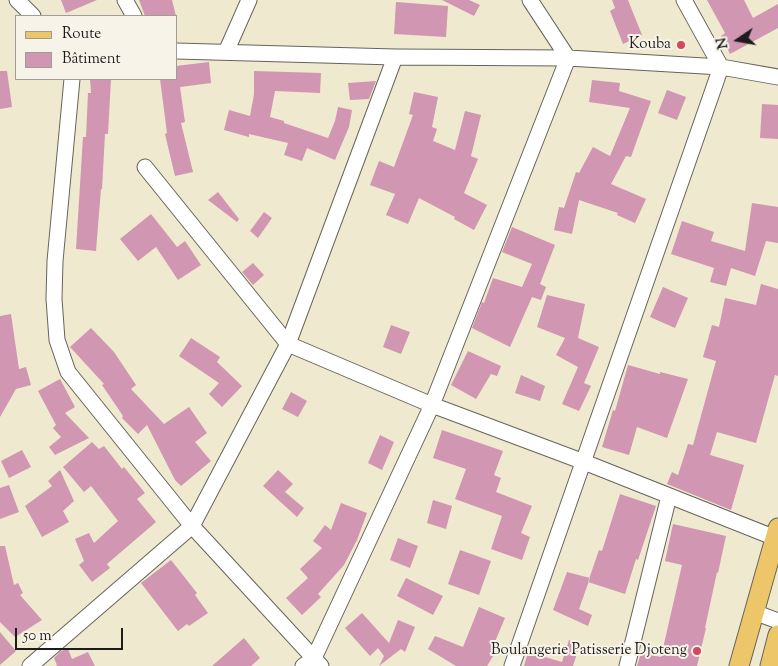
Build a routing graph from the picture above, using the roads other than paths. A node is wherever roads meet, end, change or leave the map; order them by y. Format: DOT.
graph roads {
  1 [pos="17,0"];
  2 [pos="125,0"];
  3 [pos="248,0"];
  4 [pos="530,0"];
  5 [pos="684,0"];
  6 [pos="32,15"];
  7 [pos="133,15"];
  8 [pos="178,51"];
  9 [pos="226,52"];
  10 [pos="395,57"];
  11 [pos="568,58"];
  12 [pos="721,67"];
  13 [pos="778,76"];
  14 [pos="72,80"];
  15 [pos="145,167"];
  16 [pos="288,344"];
  17 [pos="432,405"];
  18 [pos="584,462"];
  19 [pos="669,496"];
  20 [pos="192,526"];
  21 [pos="777,535"];
  22 [pos="754,612"];
  23 [pos="778,621"];
  24 [pos="778,635"];
  25 [pos="313,663"];
  26 [pos="30,666"];
  27 [pos="512,666"];
  28 [pos="627,666"];
  29 [pos="739,666"];
  30 [pos="770,666"];
  1 -- 6 [label="street"];
  2 -- 7 [label="street"];
  3 -- 9 [label="street"];
  4 -- 11 [label="street"];
  5 -- 12 [label="street"];
  8 -- 9 [label="street"];
  9 -- 10 [label="street"];
  10 -- 11 [label="street"];
  10 -- 16 [label="street"];
  11 -- 12 [label="street"];
  11 -- 17 [label="street"];
  12 -- 13 [label="street"];
  12 -- 18 [label="street"];
  14 -- 20 [label="street"];
  15 -- 16 [label="street"];
  16 -- 17 [label="street"];
  16 -- 20 [label="street"];
  17 -- 18 [label="street"];
  17 -- 25 [label="street"];
  18 -- 19 [label="street"];
  18 -- 27 [label="street"];
  19 -- 21 [label="street"];
  19 -- 28 [label="street"];
  20 -- 25 [label="street"];
  20 -- 26 [label="street"];
  21 -- 22 [label="main road"];
  22 -- 23 [label="street"];
  22 -- 29 [label="main road"];
  24 -- 30 [label="main road"];
}
